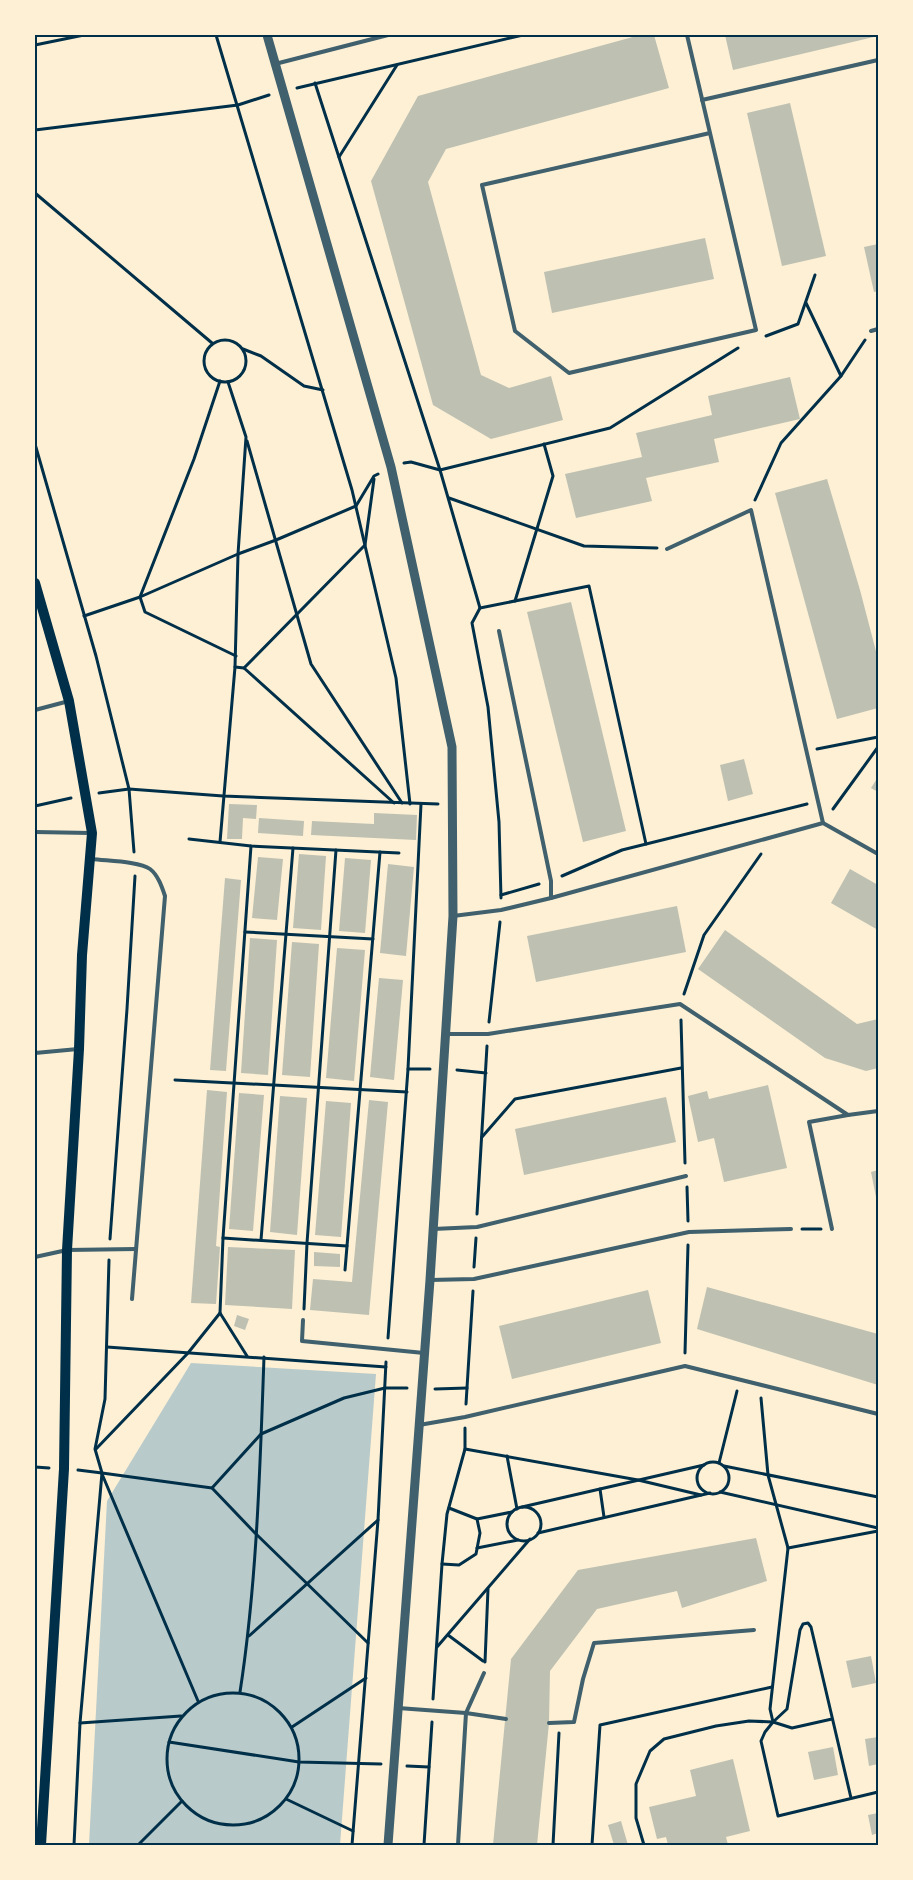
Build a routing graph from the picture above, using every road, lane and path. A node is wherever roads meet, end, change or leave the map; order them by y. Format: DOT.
graph roads {
  1 [pos="84,35"];
  2 [pos="216,35"];
  3 [pos="267,35"];
  4 [pos="388,35"];
  5 [pos="522,35"];
  6 [pos="687,35"];
  7 [pos="35,44"];
  8 [pos="878,60"];
  9 [pos="275,64"];
  10 [pos="398,64"];
  11 [pos="315,83"];
  12 [pos="283,91"];
  13 [pos="702,100"];
  14 [pos="238,105"];
  15 [pos="35,130"];
  16 [pos="710,133"];
  17 [pos="339,157"];
  18 [pos="35,192"];
  19 [pos="815,275"];
  20 [pos="806,302"];
  21 [pos="878,330"];
  22 [pos="871,331"];
  23 [pos="765,336"];
  24 [pos="212,343"];
  25 [pos="739,348"];
  26 [pos="243,349"];
  27 [pos="841,376"];
  28 [pos="220,381"];
  29 [pos="228,382"];
  30 [pos="323,390"];
  31 [pos="246,438"];
  32 [pos="35,444"];
  33 [pos="544,444"];
  34 [pos="440,470"];
  35 [pos="374,476"];
  36 [pos="448,498"];
  37 [pos="356,506"];
  38 [pos="751,510"];
  39 [pos="537,530"];
  40 [pos="276,540"];
  41 [pos="365,545"];
  42 [pos="667,548"];
  43 [pos="238,554"];
  44 [pos="35,583"];
  45 [pos="140,597"];
  46 [pos="515,601"];
  47 [pos="297,614"];
  48 [pos="84,616"];
  49 [pos="499,631"];
  50 [pos="236,656"];
  51 [pos="235,666"];
  52 [pos="244,668"];
  53 [pos="69,702"];
  54 [pos="35,710"];
  55 [pos="878,737"];
  56 [pos="878,746"];
  57 [pos="806,751"];
  58 [pos="129,789"];
  59 [pos="87,794"];
  60 [pos="223,796"];
  61 [pos="818,801"];
  62 [pos="395,803"];
  63 [pos="402,804"];
  64 [pos="410,804"];
  65 [pos="421,804"];
  66 [pos="453,804"];
  67 [pos="35,806"];
  68 [pos="823,822"];
  69 [pos="35,832"];
  70 [pos="92,833"];
  71 [pos="772,837"];
  72 [pos="189,839"];
  73 [pos="220,842"];
  74 [pos="646,844"];
  75 [pos="251,846"];
  76 [pos="293,848"];
  77 [pos="336,850"];
  78 [pos="380,852"];
  79 [pos="398,853"];
  80 [pos="878,854"];
  81 [pos="90,859"];
  82 [pos="134,864"];
  83 [pos="551,881"];
  84 [pos="501,895"];
  85 [pos="551,898"];
  86 [pos="453,916"];
  87 [pos="245,932"];
  88 [pos="285,934"];
  89 [pos="329,937"];
  90 [pos="373,939"];
  91 [pos="680,1004"];
  92 [pos="445,1034"];
  93 [pos="79,1049"];
  94 [pos="35,1054"];
  95 [pos="681,1068"];
  96 [pos="175,1080"];
  97 [pos="234,1083"];
  98 [pos="273,1085"];
  99 [pos="318,1086"];
  100 [pos="361,1089"];
  101 [pos="407,1092"];
  102 [pos="878,1111"];
  103 [pos="848,1115"];
  104 [pos="482,1138"];
  105 [pos="686,1176"];
  106 [pos="433,1229"];
  107 [pos="832,1229"];
  108 [pos="791,1230"];
  109 [pos="688,1232"];
  110 [pos="223,1238"];
  111 [pos="261,1240"];
  112 [pos="307,1243"];
  113 [pos="347,1246"];
  114 [pos="136,1248"];
  115 [pos="110,1249"];
  116 [pos="67,1250"];
  117 [pos="35,1257"];
  118 [pos="346,1270"];
  119 [pos="430,1280"];
  120 [pos="132,1299"];
  121 [pos="220,1313"];
  122 [pos="303,1320"];
  123 [pos="107,1347"];
  124 [pos="387,1349"];
  125 [pos="188,1353"];
  126 [pos="424,1353"];
  127 [pos="247,1356"];
  128 [pos="264,1357"];
  129 [pos="685,1366"];
  130 [pos="386,1367"];
  131 [pos="740,1380"];
  132 [pos="760,1385"];
  133 [pos="385,1388"];
  134 [pos="467,1388"];
  135 [pos="421,1389"];
  136 [pos="878,1414"];
  137 [pos="419,1425"];
  138 [pos="261,1434"];
  139 [pos="96,1449"];
  140 [pos="466,1449"];
  141 [pos="507,1456"];
  142 [pos="719,1463"];
  143 [pos="704,1465"];
  144 [pos="724,1466"];
  145 [pos="35,1467"];
  146 [pos="64,1469"];
  147 [pos="102,1474"];
  148 [pos="768,1475"];
  149 [pos="638,1480"];
  150 [pos="212,1488"];
  151 [pos="600,1489"];
  152 [pos="720,1492"];
  153 [pos="710,1493"];
  154 [pos="701,1495"];
  155 [pos="878,1497"];
  156 [pos="775,1504"];
  157 [pos="522,1507"];
  158 [pos="449,1508"];
  159 [pos="517,1509"];
  160 [pos="512,1512"];
  161 [pos="604,1517"];
  162 [pos="477,1519"];
  163 [pos="378,1520"];
  164 [pos="878,1529"];
  165 [pos="255,1533"];
  166 [pos="538,1533"];
  167 [pos="530,1539"];
  168 [pos="519,1540"];
  169 [pos="477,1548"];
  170 [pos="788,1548"];
  171 [pos="442,1564"];
  172 [pos="308,1584"];
  173 [pos="488,1588"];
  174 [pos="754,1630"];
  175 [pos="448,1635"];
  176 [pos="248,1636"];
  177 [pos="369,1644"];
  178 [pos="436,1648"];
  179 [pos="485,1662"];
  180 [pos="484,1673"];
  181 [pos="366,1678"];
  182 [pos="772,1687"];
  183 [pos="240,1692"];
  184 [pos="198,1701"];
  185 [pos="398,1708"];
  186 [pos="466,1713"];
  187 [pos="182,1716"];
  188 [pos="506,1719"];
  189 [pos="832,1719"];
  190 [pos="773,1722"];
  191 [pos="80,1723"];
  192 [pos="549,1723"];
  193 [pos="560,1724"];
  194 [pos="292,1727"];
  195 [pos="169,1742"];
  196 [pos="299,1762"];
  197 [pos="359,1763"];
  198 [pos="394,1765"];
  199 [pos="429,1767"];
  200 [pos="878,1792"];
  201 [pos="851,1798"];
  202 [pos="286,1799"];
  203 [pos="182,1801"];
  204 [pos="353,1831"];
  205 [pos="41,1845"];
  206 [pos="74,1845"];
  207 [pos="138,1845"];
  208 [pos="352,1845"];
  209 [pos="388,1845"];
  210 [pos="458,1845"];
  211 [pos="553,1845"];
  212 [pos="592,1845"];
  213 [pos="644,1845"];
  1 -- 7 [label="path"];
  2 -- 14 [label="path"];
  3 -- 9 [label="street"];
  4 -- 9 [label="lane"];
  5 -- 10 [label="path"];
  6 -- 13 [label="lane"];
  8 -- 13 [label="lane"];
  9 -- 12 [label="street"];
  10 -- 11 [label="path"];
  10 -- 17 [label="path"];
  11 -- 12 [label="path"];
  11 -- 17 [label="path"];
  12 -- 14 [label="path"];
  12 -- 66 [label="street"];
  13 -- 16 [label="lane"];
  14 -- 15 [label="path"];
  14 -- 30 [label="path"];
  16 -- 16 [label="lane"];
  17 -- 34 [label="path"];
  18 -- 24 [label="path"];
  19 -- 20 [label="path"];
  20 -- 23 [label="path"];
  20 -- 27 [label="path"];
  21 -- 22 [label="lane"];
  22 -- 27 [label="path"];
  24 -- 26 [label="path"];
  24 -- 28 [label="path"];
  25 -- 33 [label="path"];
  26 -- 29 [label="path"];
  26 -- 30 [label="path"];
  27 -- 38 [label="path"];
  28 -- 29 [label="path"];
  28 -- 45 [label="path"];
  29 -- 31 [label="path"];
  30 -- 37 [label="path"];
  31 -- 40 [label="path"];
  31 -- 43 [label="path"];
  32 -- 48 [label="path"];
  33 -- 34 [label="path"];
  33 -- 39 [label="path"];
  34 -- 36 [label="path"];
  35 -- 41 [label="path"];
  36 -- 39 [label="path"];
  36 -- 46 [label="path"];
  37 -- 40 [label="path"];
  37 -- 41 [label="path"];
  38 -- 42 [label="lane"];
  38 -- 57 [label="lane"];
  39 -- 42 [label="path"];
  39 -- 46 [label="path"];
  40 -- 43 [label="path"];
  40 -- 47 [label="path"];
  41 -- 47 [label="path"];
  41 -- 64 [label="path"];
  43 -- 45 [label="path"];
  43 -- 50 [label="path"];
  44 -- 53 [label="main road"];
  45 -- 48 [label="path"];
  45 -- 50 [label="path"];
  46 -- 74 [label="path"];
  47 -- 52 [label="path"];
  47 -- 63 [label="path"];
  48 -- 58 [label="path"];
  49 -- 83 [label="lane"];
  50 -- 51 [label="path"];
  51 -- 52 [label="path"];
  51 -- 60 [label="path"];
  52 -- 62 [label="path"];
  53 -- 54 [label="lane"];
  53 -- 59 [label="main road"];
  55 -- 57 [label="path"];
  56 -- 68 [label="path"];
  57 -- 61 [label="lane"];
  58 -- 59 [label="path"];
  58 -- 60 [label="path"];
  58 -- 82 [label="path"];
  59 -- 67 [label="path"];
  59 -- 70 [label="main road"];
  60 -- 62 [label="path"];
  60 -- 73 [label="path"];
  61 -- 68 [label="lane"];
  61 -- 74 [label="path"];
  62 -- 63 [label="path"];
  63 -- 64 [label="path"];
  64 -- 65 [label="path"];
  65 -- 66 [label="path"];
  65 -- 101 [label="path"];
  66 -- 86 [label="street"];
  68 -- 71 [label="lane"];
  68 -- 80 [label="lane"];
  69 -- 70 [label="lane"];
  70 -- 81 [label="main road"];
  71 -- 85 [label="lane"];
  71 -- 91 [label="path"];
  72 -- 73 [label="path"];
  73 -- 75 [label="path"];
  74 -- 83 [label="path"];
  75 -- 76 [label="path"];
  75 -- 87 [label="path"];
  76 -- 77 [label="path"];
  76 -- 88 [label="path"];
  77 -- 78 [label="path"];
  77 -- 89 [label="path"];
  78 -- 79 [label="path"];
  78 -- 90 [label="path"];
  81 -- 82 [label="lane"];
  81 -- 93 [label="main road"];
  82 -- 114 [label="lane"];
  82 -- 115 [label="path"];
  83 -- 84 [label="path"];
  83 -- 85 [label="lane"];
  85 -- 86 [label="lane"];
  86 -- 92 [label="street"];
  87 -- 88 [label="path"];
  87 -- 97 [label="path"];
  88 -- 89 [label="path"];
  88 -- 98 [label="path"];
  89 -- 90 [label="path"];
  89 -- 99 [label="path"];
  90 -- 100 [label="path"];
  91 -- 92 [label="lane"];
  91 -- 95 [label="path"];
  91 -- 103 [label="lane"];
  92 -- 106 [label="street"];
  93 -- 94 [label="lane"];
  93 -- 116 [label="main road"];
  95 -- 104 [label="path"];
  95 -- 105 [label="path"];
  96 -- 97 [label="path"];
  97 -- 98 [label="path"];
  97 -- 110 [label="path"];
  98 -- 99 [label="path"];
  98 -- 111 [label="path"];
  99 -- 100 [label="path"];
  99 -- 112 [label="path"];
  100 -- 101 [label="path"];
  100 -- 113 [label="path"];
  101 -- 124 [label="path"];
  102 -- 103 [label="lane"];
  103 -- 107 [label="lane"];
  105 -- 106 [label="lane"];
  105 -- 109 [label="path"];
  106 -- 119 [label="street"];
  107 -- 108 [label="path"];
  108 -- 109 [label="lane"];
  109 -- 119 [label="lane"];
  109 -- 129 [label="path"];
  110 -- 111 [label="path"];
  110 -- 121 [label="path"];
  111 -- 112 [label="path"];
  112 -- 113 [label="path"];
  112 -- 122 [label="path"];
  113 -- 118 [label="path"];
  114 -- 115 [label="lane"];
  114 -- 120 [label="lane"];
  115 -- 116 [label="lane"];
  115 -- 123 [label="path"];
  116 -- 117 [label="lane"];
  116 -- 146 [label="main road"];
  119 -- 126 [label="street"];
  121 -- 125 [label="path"];
  121 -- 127 [label="path"];
  122 -- 124 [label="lane"];
  123 -- 125 [label="path"];
  123 -- 139 [label="path"];
  124 -- 126 [label="lane"];
  124 -- 130 [label="path"];
  125 -- 127 [label="path"];
  125 -- 139 [label="path"];
  126 -- 135 [label="street"];
  127 -- 128 [label="path"];
  128 -- 130 [label="path"];
  128 -- 138 [label="path"];
  129 -- 131 [label="lane"];
  129 -- 137 [label="lane"];
  130 -- 133 [label="path"];
  131 -- 132 [label="lane"];
  131 -- 142 [label="path"];
  132 -- 136 [label="lane"];
  132 -- 148 [label="path"];
  133 -- 135 [label="path"];
  133 -- 138 [label="path"];
  133 -- 163 [label="path"];
  134 -- 135 [label="path"];
  135 -- 137 [label="street"];
  137 -- 185 [label="street"];
  138 -- 150 [label="path"];
  138 -- 165 [label="path"];
  139 -- 147 [label="path"];
  140 -- 141 [label="path"];
  141 -- 149 [label="path"];
  141 -- 159 [label="path"];
  142 -- 143 [label="path"];
  142 -- 144 [label="path"];
  143 -- 149 [label="path"];
  143 -- 153 [label="path"];
  144 -- 148 [label="path"];
  144 -- 152 [label="path"];
  145 -- 146 [label="path"];
  146 -- 147 [label="path"];
  146 -- 205 [label="main road"];
  147 -- 150 [label="path"];
  147 -- 184 [label="path"];
  147 -- 191 [label="path"];
  148 -- 155 [label="path"];
  148 -- 156 [label="path"];
  149 -- 151 [label="path"];
  149 -- 154 [label="path"];
  150 -- 165 [label="path"];
  151 -- 157 [label="path"];
  151 -- 161 [label="path"];
  152 -- 153 [label="path"];
  152 -- 156 [label="path"];
  153 -- 154 [label="path"];
  154 -- 161 [label="path"];
  156 -- 164 [label="path"];
  156 -- 170 [label="path"];
  157 -- 159 [label="path"];
  157 -- 166 [label="path"];
  158 -- 162 [label="path"];
  159 -- 160 [label="path"];
  160 -- 162 [label="path"];
  160 -- 168 [label="path"];
  161 -- 166 [label="path"];
  162 -- 169 [label="path"];
  163 -- 172 [label="path"];
  163 -- 177 [label="path"];
  164 -- 170 [label="path"];
  165 -- 172 [label="path"];
  165 -- 176 [label="path"];
  166 -- 167 [label="path"];
  167 -- 168 [label="path"];
  167 -- 173 [label="path"];
  168 -- 169 [label="path"];
  169 -- 171 [label="path"];
  170 -- 182 [label="path"];
  172 -- 176 [label="path"];
  172 -- 177 [label="path"];
  173 -- 175 [label="path"];
  173 -- 179 [label="path"];
  174 -- 193 [label="lane"];
  175 -- 178 [label="path"];
  175 -- 179 [label="path"];
  176 -- 183 [label="path"];
  177 -- 181 [label="path"];
  179 -- 180 [label="path"];
  180 -- 186 [label="lane"];
  181 -- 194 [label="path"];
  181 -- 197 [label="path"];
  182 -- 190 [label="path"];
  182 -- 212 [label="path"];
  183 -- 184 [label="path"];
  183 -- 194 [label="path"];
  184 -- 187 [label="path"];
  185 -- 186 [label="lane"];
  185 -- 198 [label="street"];
  186 -- 188 [label="lane"];
  186 -- 210 [label="lane"];
  187 -- 191 [label="path"];
  187 -- 195 [label="path"];
  189 -- 190 [label="path"];
  189 -- 190 [label="path"];
  189 -- 201 [label="path"];
  190 -- 201 [label="path"];
  190 -- 213 [label="path"];
  191 -- 206 [label="path"];
  192 -- 193 [label="lane"];
  193 -- 211 [label="path"];
  194 -- 196 [label="path"];
  195 -- 196 [label="path"];
  195 -- 203 [label="path"];
  196 -- 197 [label="path"];
  196 -- 202 [label="path"];
  197 -- 198 [label="path"];
  197 -- 204 [label="path"];
  198 -- 199 [label="path"];
  198 -- 209 [label="street"];
  200 -- 201 [label="path"];
  202 -- 203 [label="path"];
  202 -- 204 [label="path"];
  203 -- 207 [label="path"];
  204 -- 208 [label="path"];
}
